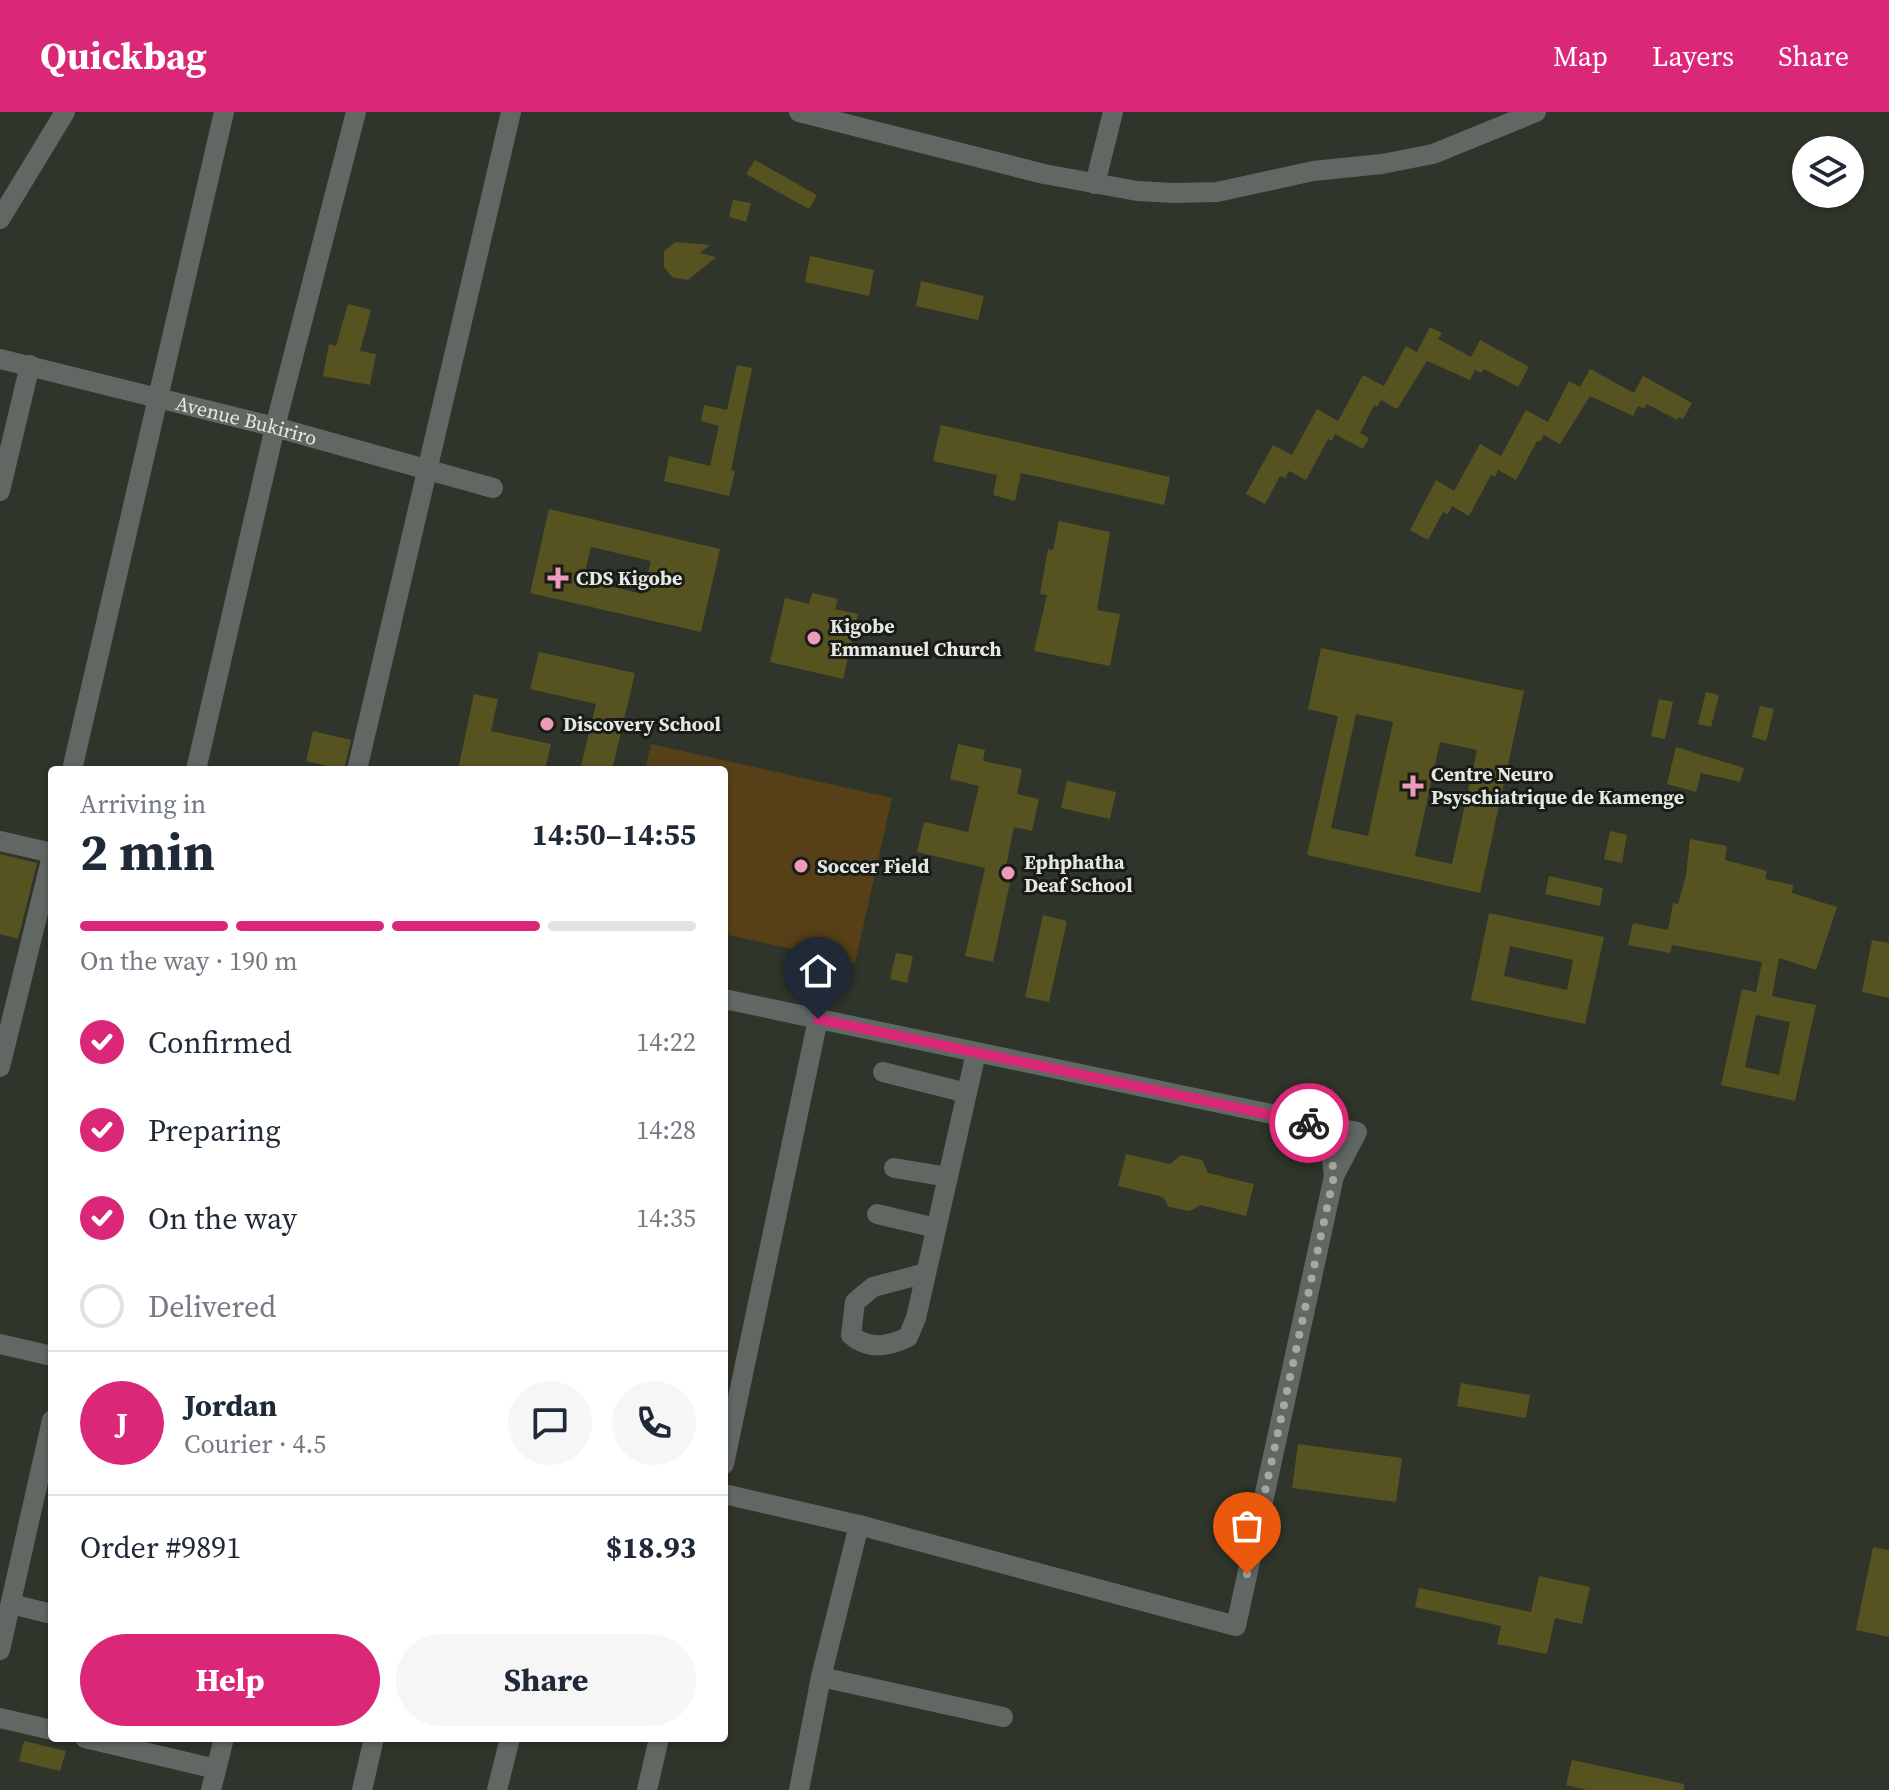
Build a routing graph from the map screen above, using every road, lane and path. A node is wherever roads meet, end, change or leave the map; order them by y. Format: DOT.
graph roads {
  1 [pos="65,112"];
  2 [pos="224,112"];
  3 [pos="356,112"];
  4 [pos="511,112"];
  5 [pos="799,112"];
  6 [pos="1113,112"];
  7 [pos="1536,112"];
  8 [pos="1095,184"];
  9 [pos="0,219"];
  10 [pos="0,359"];
  11 [pos="30,365"];
  12 [pos="156,397"];
  13 [pos="275,427"];
  14 [pos="429,471"];
  15 [pos="493,488"];
  16 [pos="0,491"];
  17 [pos="73,766"];
  18 [pos="197,766"];
  19 [pos="358,766"];
  20 [pos="0,841"];
  21 [pos="48,853"];
  22 [pos="48,870"];
  23 [pos="728,1000"];
  24 [pos="818,1019"];
  25 [pos="976,1053"];
  26 [pos="0,1067"];
  27 [pos="883,1072"];
  28 [pos="967,1093"];
  29 [pos="1328,1127"];
  30 [pos="894,1168"];
  31 [pos="1334,1176"];
  32 [pos="948,1177"];
  33 [pos="877,1214"];
  34 [pos="936,1228"];
  35 [pos="926,1273"];
  36 [pos="0,1344"];
  37 [pos="48,1355"];
  38 [pos="728,1445"];
  39 [pos="48,1456"];
  40 [pos="728,1495"];
  41 [pos="43,1500"];
  42 [pos="859,1525"];
  43 [pos="11,1604"];
  44 [pos="48,1613"];
  45 [pos="0,1650"];
  46 [pos="821,1677"];
  47 [pos="1003,1717"];
  48 [pos="0,1718"];
  49 [pos="48,1729"];
  50 [pos="102,1742"];
  51 [pos="223,1742"];
  52 [pos="373,1742"];
  53 [pos="509,1742"];
  54 [pos="658,1742"];
  55 [pos="216,1769"];
  56 [pos="211,1790"];
  57 [pos="362,1790"];
  58 [pos="497,1790"];
  59 [pos="647,1790"];
  60 [pos="799,1790"];
  1 -- 9 [label="street"];
  2 -- 12 [label="street"];
  3 -- 13 [label="street"];
  4 -- 14 [label="street"];
  5 -- 8 [label="street"];
  6 -- 8 [label="street"];
  7 -- 8 [label="street"];
  10 -- 11 [label="street, Avenue Bukiriro"];
  11 -- 12 [label="street, Avenue Bukiriro"];
  11 -- 16 [label="street"];
  12 -- 13 [label="street, Avenue Bukiriro"];
  12 -- 17 [label="street"];
  13 -- 14 [label="street, Avenue Bukiriro"];
  13 -- 18 [label="street"];
  14 -- 15 [label="street, Avenue Bukiriro"];
  14 -- 19 [label="street"];
  20 -- 21 [label="street"];
  22 -- 26 [label="street"];
  23 -- 24 [label="street"];
  24 -- 25 [label="street"];
  24 -- 38 [label="street"];
  25 -- 28 [label="street"];
  25 -- 29 [label="street"];
  27 -- 28 [label="street"];
  28 -- 32 [label="street"];
  29 -- 31 [label="street"];
  29 -- 31 [label="street"];
  30 -- 32 [label="street"];
  31 -- 42 [label="street"];
  32 -- 34 [label="street"];
  33 -- 34 [label="street"];
  34 -- 35 [label="street"];
  36 -- 37 [label="street"];
  39 -- 41 [label="street"];
  40 -- 42 [label="street"];
  41 -- 43 [label="street"];
  42 -- 46 [label="street"];
  43 -- 44 [label="street"];
  43 -- 45 [label="street"];
  46 -- 47 [label="street"];
  46 -- 60 [label="street"];
  48 -- 49 [label="street"];
  50 -- 55 [label="street"];
  51 -- 55 [label="street"];
  52 -- 57 [label="street"];
  53 -- 58 [label="street"];
  54 -- 59 [label="street"];
  55 -- 56 [label="street"];
}
